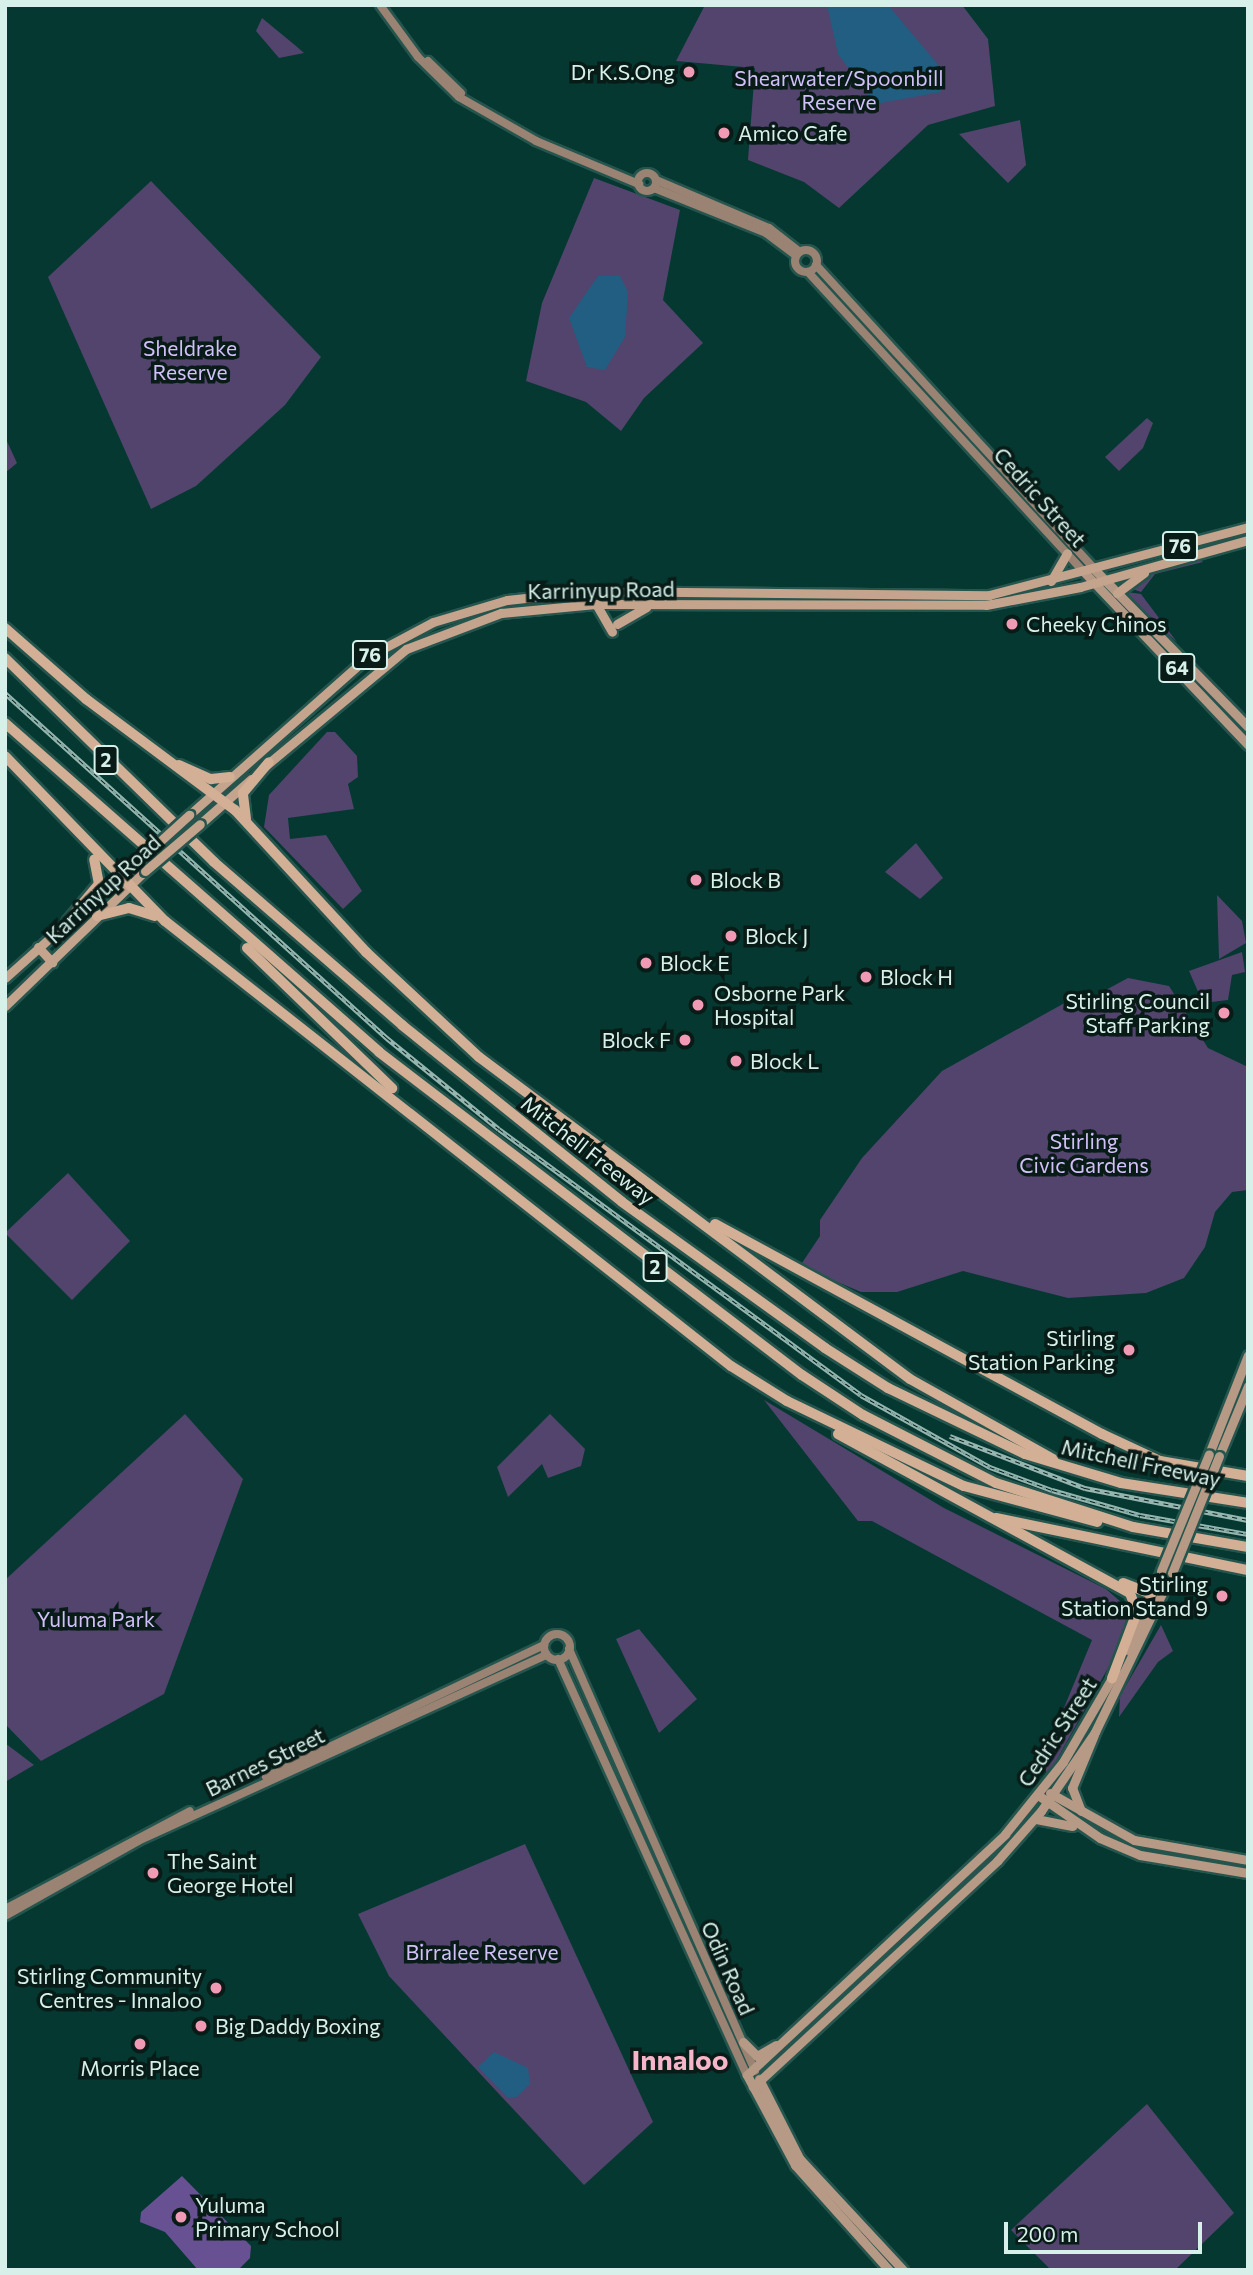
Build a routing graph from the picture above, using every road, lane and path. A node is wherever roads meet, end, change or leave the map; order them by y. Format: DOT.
graph roads {
  1 [pos="380,5"];
  2 [pos="620,173"];
  3 [pos="642,174"];
  4 [pos="639,184"];
  5 [pos="655,184"];
  6 [pos="798,254"];
  7 [pos="812,269"];
  8 [pos="1248,527"];
  9 [pos="1248,540"];
  10 [pos="1067,554"];
  11 [pos="1164,563"];
  12 [pos="1090,572"];
  13 [pos="1099,581"];
  14 [pos="1040,586"];
  15 [pos="1116,593"];
  16 [pos="596,604"];
  17 [pos="651,605"];
  18 [pos="5,628"];
  19 [pos="406,649"];
  20 [pos="1174,650"];
  21 [pos="369,656"];
  22 [pos="1166,657"];
  23 [pos="5,658"];
  24 [pos="1232,710"];
  25 [pos="1223,718"];
  26 [pos="5,723"];
  27 [pos="1248,727"];
  28 [pos="1248,745"];
  29 [pos="160,755"];
  30 [pos="5,756"];
  31 [pos="269,762"];
  32 [pos="230,777"];
  33 [pos="211,795"];
  34 [pos="225,803"];
  35 [pos="250,826"];
  36 [pos="71,830"];
  37 [pos="118,878"];
  38 [pos="127,887"];
  39 [pos="97,916"];
  40 [pos="165,920"];
  41 [pos="67,922"];
  42 [pos="227,924"];
  43 [pos="38,947"];
  44 [pos="52,962"];
  45 [pos="5,978"];
  46 [pos="5,1006"];
  47 [pos="460,1150"];
  48 [pos="687,1209"];
  49 [pos="1248,1355"];
  50 [pos="1248,1386"];
  51 [pos="787,1401"];
  52 [pos="1214,1455"];
  53 [pos="1075,1471"];
  54 [pos="1248,1476"];
  55 [pos="960,1503"];
  56 [pos="1248,1503"];
  57 [pos="1133,1527"];
  58 [pos="1248,1547"];
  59 [pos="1248,1570"];
  60 [pos="1102,1578"];
  61 [pos="1151,1594"];
  62 [pos="544,1645"];
  63 [pos="569,1650"];
  64 [pos="547,1655"];
  65 [pos="558,1659"];
  66 [pos="1112,1678"];
  67 [pos="1095,1732"];
  68 [pos="1040,1791"];
  69 [pos="1051,1799"];
  70 [pos="1086,1818"];
  71 [pos="1035,1819"];
  72 [pos="1100,1838"];
  73 [pos="1248,1860"];
  74 [pos="1248,1873"];
  75 [pos="5,1909"];
  76 [pos="5,1916"];
  77 [pos="800,2027"];
  78 [pos="743,2042"];
  79 [pos="751,2073"];
  80 [pos="757,2085"];
  81 [pos="889,2270"];
  82 [pos="903,2270"];
  1 -- 2 [label="main road, Cedric Street"];
  2 -- 3 [label="main road, Cedric Street"];
  2 -- 4 [label="main road, Cedric Street"];
  3 -- 4 [label="main road"];
  3 -- 5 [label="main road, Cedric Street"];
  4 -- 5 [label="main road, Cedric Street"];
  5 -- 6 [label="main road, Cedric Street / 64"];
  6 -- 7 [label="main road, Cedric Street / 64"];
  6 -- 7 [label="main road, Cedric Street / 64"];
  7 -- 10 [label="main road, Cedric Street / 64"];
  7 -- 12 [label="main road, Cedric Street / 64"];
  8 -- 12 [label="highway, Karrinyup Road / 76"];
  9 -- 11 [label="highway, Karrinyup Road / 76"];
  10 -- 12 [label="main road, Cedric Street / 64"];
  10 -- 14 [label="highway"];
  11 -- 13 [label="highway, Karrinyup Road / 76"];
  11 -- 15 [label="highway"];
  12 -- 13 [label="main road, Cedric Street / 64"];
  12 -- 14 [label="highway, Karrinyup Road / 76"];
  13 -- 15 [label="main road, Cedric Street / 64"];
  13 -- 17 [label="highway, Karrinyup Road / 76"];
  13 -- 22 [label="main road, Cedric Street / 64"];
  14 -- 21 [label="highway, Karrinyup Road / 76"];
  15 -- 20 [label="main road, Cedric Street / 64"];
  16 -- 17 [label="highway, Karrinyup Road / 76"];
  16 -- 17 [label="highway"];
  16 -- 19 [label="highway, Karrinyup Road / 76"];
  18 -- 29 [label="highway"];
  19 -- 21 [label="highway"];
  19 -- 31 [label="highway, Karrinyup Road / 76"];
  20 -- 22 [label="main road"];
  20 -- 24 [label="main road, Cedric Street / 64"];
  21 -- 32 [label="highway, Karrinyup Road / 76"];
  22 -- 25 [label="main road, Cedric Street / 64"];
  23 -- 53 [label="highway, Mitchell Freeway / 2"];
  24 -- 25 [label="main road"];
  24 -- 27 [label="main road, Cedric Street / 64"];
  25 -- 28 [label="main road, Cedric Street / 64"];
  26 -- 42 [label="highway, 2"];
  29 -- 32 [label="highway"];
  29 -- 33 [label="highway"];
  30 -- 36 [label="highway"];
  31 -- 34 [label="highway, Karrinyup Road / 76"];
  31 -- 35 [label="highway"];
  32 -- 33 [label="highway, Karrinyup Road / 76"];
  33 -- 34 [label="highway"];
  33 -- 37 [label="highway, Karrinyup Road / 76, bridge"];
  34 -- 35 [label="highway"];
  34 -- 38 [label="highway, Karrinyup Road / 76, bridge"];
  35 -- 48 [label="highway"];
  36 -- 37 [label="highway"];
  36 -- 41 [label="highway"];
  37 -- 38 [label="highway"];
  37 -- 41 [label="highway, Karrinyup Road / 76"];
  38 -- 39 [label="highway, Karrinyup Road / 76"];
  38 -- 40 [label="highway"];
  39 -- 40 [label="highway"];
  39 -- 44 [label="highway, Karrinyup Road / 76"];
  40 -- 47 [label="highway"];
  41 -- 43 [label="highway, Karrinyup Road / 76"];
  42 -- 47 [label="highway"];
  42 -- 57 [label="highway, 2"];
  43 -- 44 [label="highway"];
  43 -- 45 [label="highway, Karrinyup Road / 76"];
  44 -- 46 [label="highway, Karrinyup Road / 76"];
  47 -- 51 [label="highway"];
  48 -- 53 [label="highway"];
  48 -- 54 [label="highway"];
  49 -- 52 [label="main road, Cedric Street"];
  50 -- 52 [label="main road, Cedric Street"];
  51 -- 55 [label="highway"];
  51 -- 57 [label="highway"];
  52 -- 61 [label="main road, Cedric Street, bridge"];
  52 -- 67 [label="main road, Cedric Street, bridge"];
  53 -- 56 [label="highway, Mitchell Freeway / 2"];
  55 -- 59 [label="highway"];
  55 -- 60 [label="highway"];
  57 -- 58 [label="highway, 2"];
  60 -- 61 [label="highway"];
  60 -- 66 [label="highway"];
  61 -- 66 [label="main road, Cedric Street"];
  62 -- 63 [label="main road"];
  62 -- 64 [label="main road"];
  62 -- 75 [label="main road, Barnes Street"];
  63 -- 65 [label="main road"];
  63 -- 78 [label="main road, Odin Road"];
  64 -- 65 [label="main road"];
  64 -- 76 [label="main road, Barnes Street"];
  65 -- 79 [label="main road, Odin Road"];
  66 -- 68 [label="main road, Cedric Street"];
  67 -- 69 [label="main road, Cedric Street"];
  67 -- 70 [label="main road"];
  68 -- 69 [label="main road"];
  68 -- 77 [label="main road, Cedric Street"];
  69 -- 70 [label="main road"];
  69 -- 71 [label="main road, Cedric Street"];
  69 -- 72 [label="main road"];
  70 -- 73 [label="main road"];
  71 -- 72 [label="main road"];
  71 -- 80 [label="main road, Cedric Street"];
  72 -- 74 [label="main road"];
  77 -- 78 [label="main road"];
  77 -- 79 [label="main road, Cedric Street"];
  78 -- 79 [label="main road, Odin Road"];
  79 -- 80 [label="main road, Odin Road"];
  80 -- 81 [label="main road, Odin Road"];
  80 -- 82 [label="main road, Odin Road"];
}
